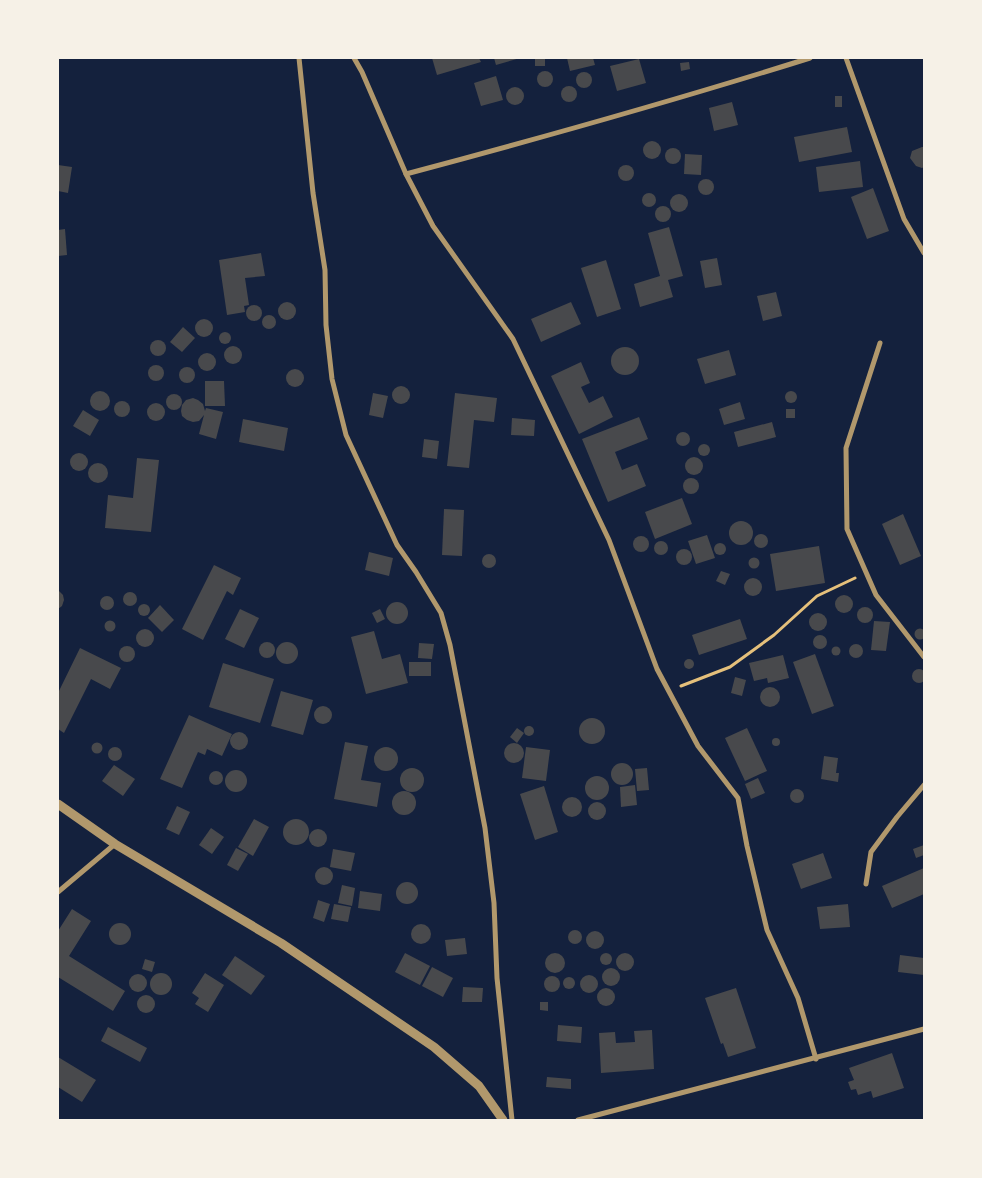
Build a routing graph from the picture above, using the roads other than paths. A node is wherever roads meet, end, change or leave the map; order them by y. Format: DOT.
graph roads {
  1 [pos="299,58"];
  2 [pos="354,58"];
  3 [pos="810,58"];
  4 [pos="846,58"];
  5 [pos="406,174"];
  6 [pos="924,253"];
  7 [pos="880,343"];
  8 [pos="924,656"];
  9 [pos="924,785"];
  10 [pos="58,804"];
  11 [pos="115,844"];
  12 [pos="866,884"];
  13 [pos="58,892"];
  14 [pos="924,1029"];
  15 [pos="816,1058"];
  16 [pos="503,1120"];
  17 [pos="512,1120"];
  18 [pos="578,1120"];
  1 -- 17 [label="street"];
  2 -- 5 [label="street"];
  3 -- 5 [label="street"];
  4 -- 6 [label="street"];
  5 -- 15 [label="street"];
  7 -- 8 [label="street"];
  9 -- 12 [label="street"];
  10 -- 11 [label="street"];
  11 -- 13 [label="street"];
  11 -- 16 [label="street"];
  14 -- 15 [label="street"];
  15 -- 18 [label="street"];
}
